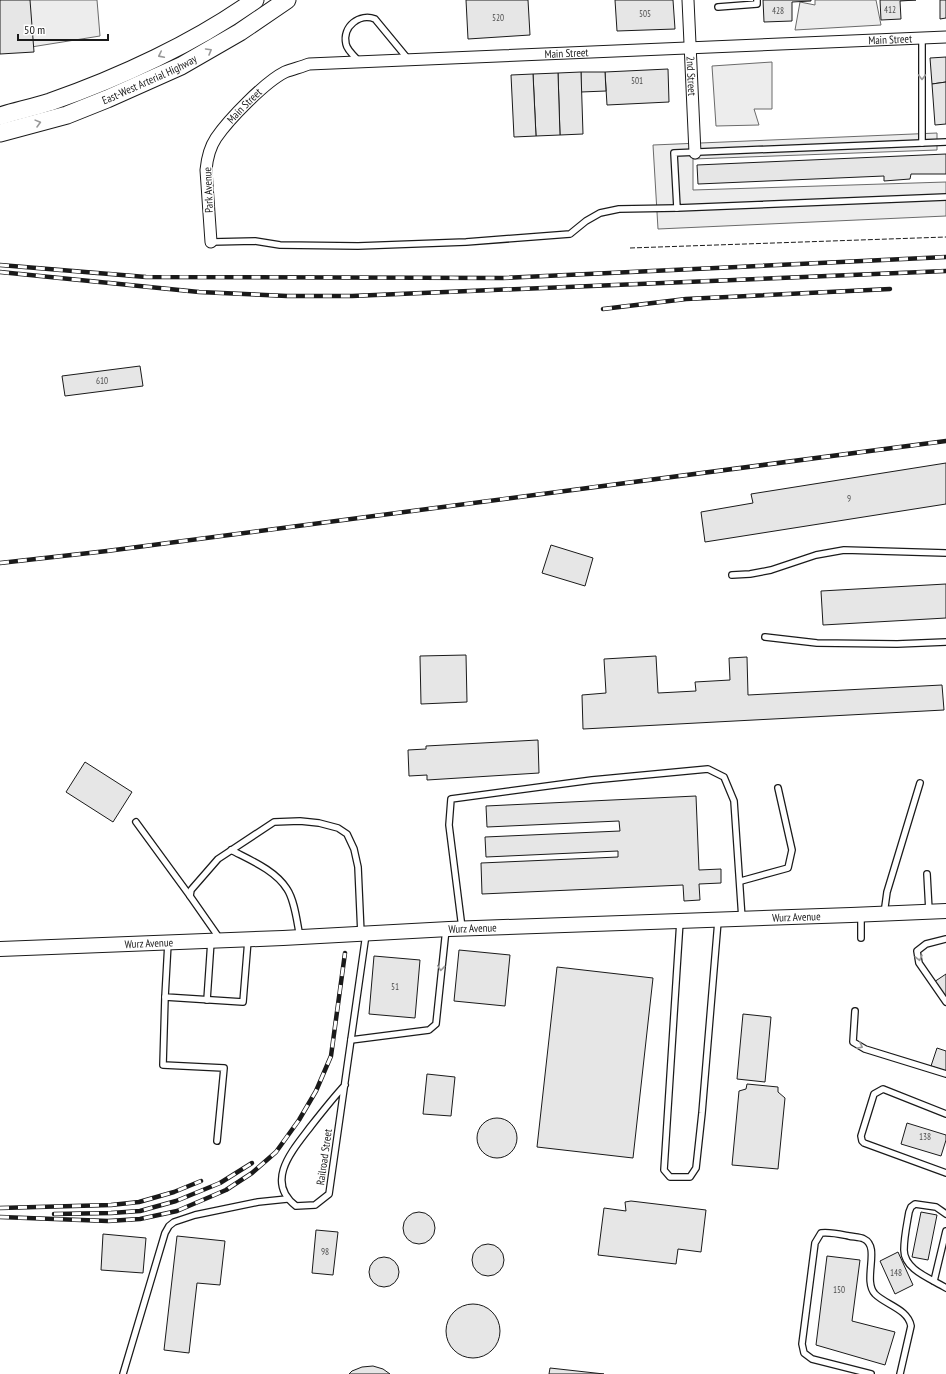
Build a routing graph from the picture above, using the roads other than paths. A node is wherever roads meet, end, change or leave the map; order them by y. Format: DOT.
graph roads {
  1 [pos="255,0"];
  2 [pos="287,0"];
  3 [pos="688,0"];
  4 [pos="757,0"];
  5 [pos="718,7"];
  6 [pos="922,38"];
  7 [pos="946,38"];
  8 [pos="690,48"];
  9 [pos="408,60"];
  10 [pos="359,62"];
  11 [pos="0,116"];
  12 [pos="0,133"];
  13 [pos="215,139"];
  14 [pos="946,142"];
  15 [pos="922,143"];
  16 [pos="695,153"];
  17 [pos="946,197"];
  18 [pos="677,208"];
  19 [pos="211,242"];
  20 [pos="946,553"];
  21 [pos="732,575"];
  22 [pos="765,637"];
  23 [pos="946,642"];
  24 [pos="920,783"];
  25 [pos="778,788"];
  26 [pos="136,822"];
  27 [pos="231,850"];
  28 [pos="927,874"];
  29 [pos="741,881"];
  30 [pos="190,896"];
  31 [pos="946,911"];
  32 [pos="929,912"];
  33 [pos="884,914"];
  34 [pos="861,915"];
  35 [pos="742,919"];
  36 [pos="718,920"];
  37 [pos="680,921"];
  38 [pos="462,928"];
  39 [pos="446,929"];
  40 [pos="364,934"];
  41 [pos="300,937"];
  42 [pos="861,938"];
  43 [pos="248,939"];
  44 [pos="946,939"];
  45 [pos="216,941"];
  46 [pos="168,942"];
  47 [pos="0,949"];
  48 [pos="165,997"];
  49 [pos="207,1000"];
  50 [pos="946,1002"];
  51 [pos="855,1011"];
  52 [pos="351,1040"];
  53 [pos="946,1074"];
  54 [pos="345,1085"];
  55 [pos="946,1114"];
  56 [pos="217,1141"];
  57 [pos="946,1173"];
  58 [pos="287,1199"];
  59 [pos="946,1214"];
  60 [pos="946,1231"];
  61 [pos="934,1281"];
  62 [pos="946,1288"];
  63 [pos="123,1374"];
  64 [pos="871,1374"];
  65 [pos="900,1374"];
  1 -- 11 [label="main road, East-West Arterial Highway, one-way"];
  12 -- 2 [label="main road, East-West Arterial Highway, one-way"];
  3 -- 8 [label="street, 2nd Street"];
  4 -- 5 [label="lane"];
  6 -- 7 [label="street, Main Street"];
  6 -- 8 [label="street, Main Street"];
  6 -- 15 [label="lane, one-way"];
  8 -- 9 [label="street, Main Street"];
  8 -- 16 [label="street, 2nd Street"];
  9 -- 10 [label="street, Main Street"];
  9 -- 10 [label="lane"];
  10 -- 13 [label="street, Main Street"];
  13 -- 19 [label="street, Park Avenue"];
  14 -- 15 [label="lane"];
  15 -- 16 [label="lane"];
  16 -- 18 [label="lane"];
  17 -- 18 [label="lane"];
  18 -- 19 [label="lane"];
  20 -- 21 [label="lane"];
  22 -- 23 [label="lane"];
  24 -- 33 [label="lane"];
  25 -- 29 [label="lane"];
  26 -- 30 [label="lane"];
  27 -- 30 [label="lane, Railroad Street"];
  27 -- 40 [label="lane, Railroad Street"];
  27 -- 41 [label="lane"];
  28 -- 32 [label="lane"];
  29 -- 35 [label="lane"];
  29 -- 38 [label="lane"];
  30 -- 45 [label="lane"];
  31 -- 32 [label="street, Wurz Avenue"];
  32 -- 33 [label="street, Wurz Avenue"];
  33 -- 34 [label="street, Wurz Avenue"];
  34 -- 35 [label="street, Wurz Avenue"];
  34 -- 42 [label="lane"];
  35 -- 36 [label="street, Wurz Avenue"];
  36 -- 37 [label="street, Wurz Avenue"];
  36 -- 37 [label="lane"];
  37 -- 38 [label="street, Wurz Avenue"];
  38 -- 39 [label="street, Wurz Avenue"];
  39 -- 40 [label="street, Wurz Avenue"];
  39 -- 52 [label="lane, one-way"];
  40 -- 41 [label="street, Wurz Avenue"];
  40 -- 52 [label="lane, Railroad Street"];
  41 -- 43 [label="street, Wurz Avenue"];
  43 -- 45 [label="street, Wurz Avenue"];
  43 -- 49 [label="lane"];
  44 -- 50 [label="lane, one-way"];
  45 -- 46 [label="street, Wurz Avenue"];
  45 -- 49 [label="lane"];
  46 -- 47 [label="street, Wurz Avenue"];
  46 -- 48 [label="lane"];
  48 -- 49 [label="lane"];
  48 -- 56 [label="lane"];
  51 -- 53 [label="lane, one-way"];
  52 -- 54 [label="lane, Railroad Street"];
  54 -- 58 [label="lane, Railroad Street"];
  54 -- 58 [label="lane, Railroad Street"];
  55 -- 57 [label="lane"];
  58 -- 63 [label="lane"];
  59 -- 61 [label="lane"];
  60 -- 61 [label="lane"];
  61 -- 62 [label="lane"];
  64 -- 65 [label="lane"];
}
